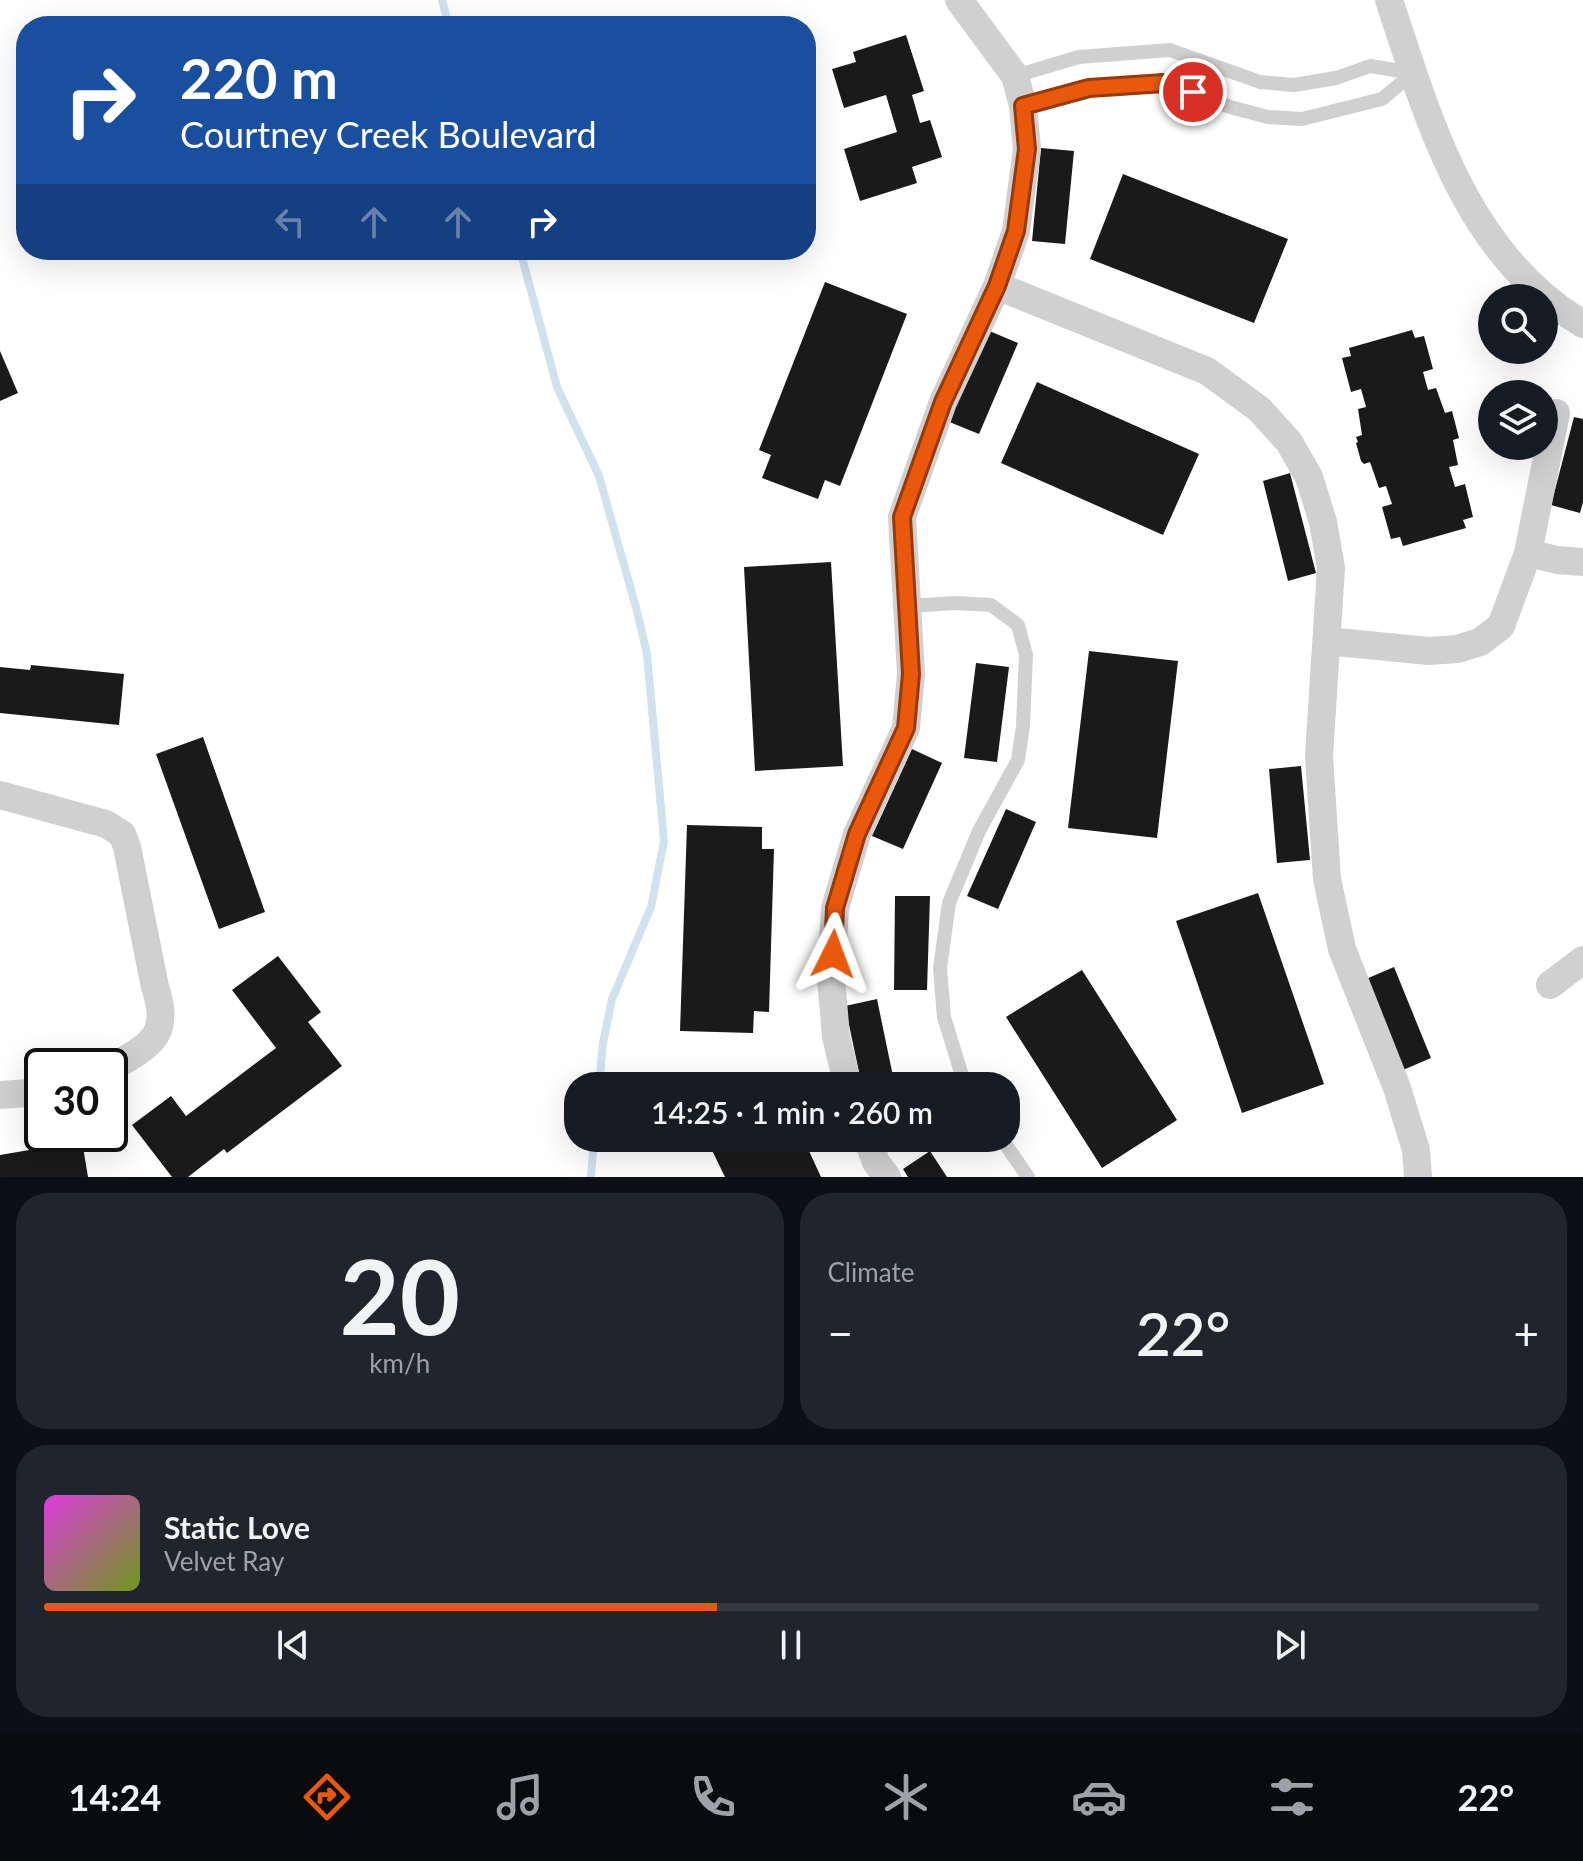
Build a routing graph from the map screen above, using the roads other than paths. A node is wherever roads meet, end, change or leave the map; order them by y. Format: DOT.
graph roads {
  1 [pos="959,0"];
  2 [pos="1389,0"];
  3 [pos="1413,73"];
  4 [pos="1015,76"];
  5 [pos="1023,106"];
  6 [pos="997,286"];
  7 [pos="1583,324"];
  8 [pos="1547,460"];
  9 [pos="1528,553"];
  10 [pos="1583,562"];
  11 [pos="908,606"];
  12 [pos="1327,641"];
  13 [pos="0,795"];
  14 [pos="1583,960"];
  15 [pos="1550,985"];
  16 [pos="128,1058"];
  17 [pos="845,1072"];
  18 [pos="961,1072"];
  19 [pos="24,1093"];
  20 [pos="0,1095"];
  21 [pos="872,1152"];
  22 [pos="1011,1152"];
  23 [pos="887,1177"];
  24 [pos="1028,1177"];
  25 [pos="1418,1177"];
  1 -- 4 [label="street"];
  2 -- 3 [label="street"];
  3 -- 4 [label="lane"];
  3 -- 5 [label="lane"];
  3 -- 7 [label="street"];
  4 -- 5 [label="street"];
  5 -- 6 [label="street"];
  6 -- 11 [label="street"];
  6 -- 12 [label="street"];
  8 -- 9 [label="street"];
  9 -- 10 [label="street"];
  9 -- 12 [label="street"];
  11 -- 17 [label="street"];
  11 -- 18 [label="lane"];
  12 -- 25 [label="street"];
  13 -- 16 [label="street"];
  14 -- 15 [label="street"];
  19 -- 20 [label="street"];
  21 -- 23 [label="street"];
  22 -- 24 [label="lane"];
}
